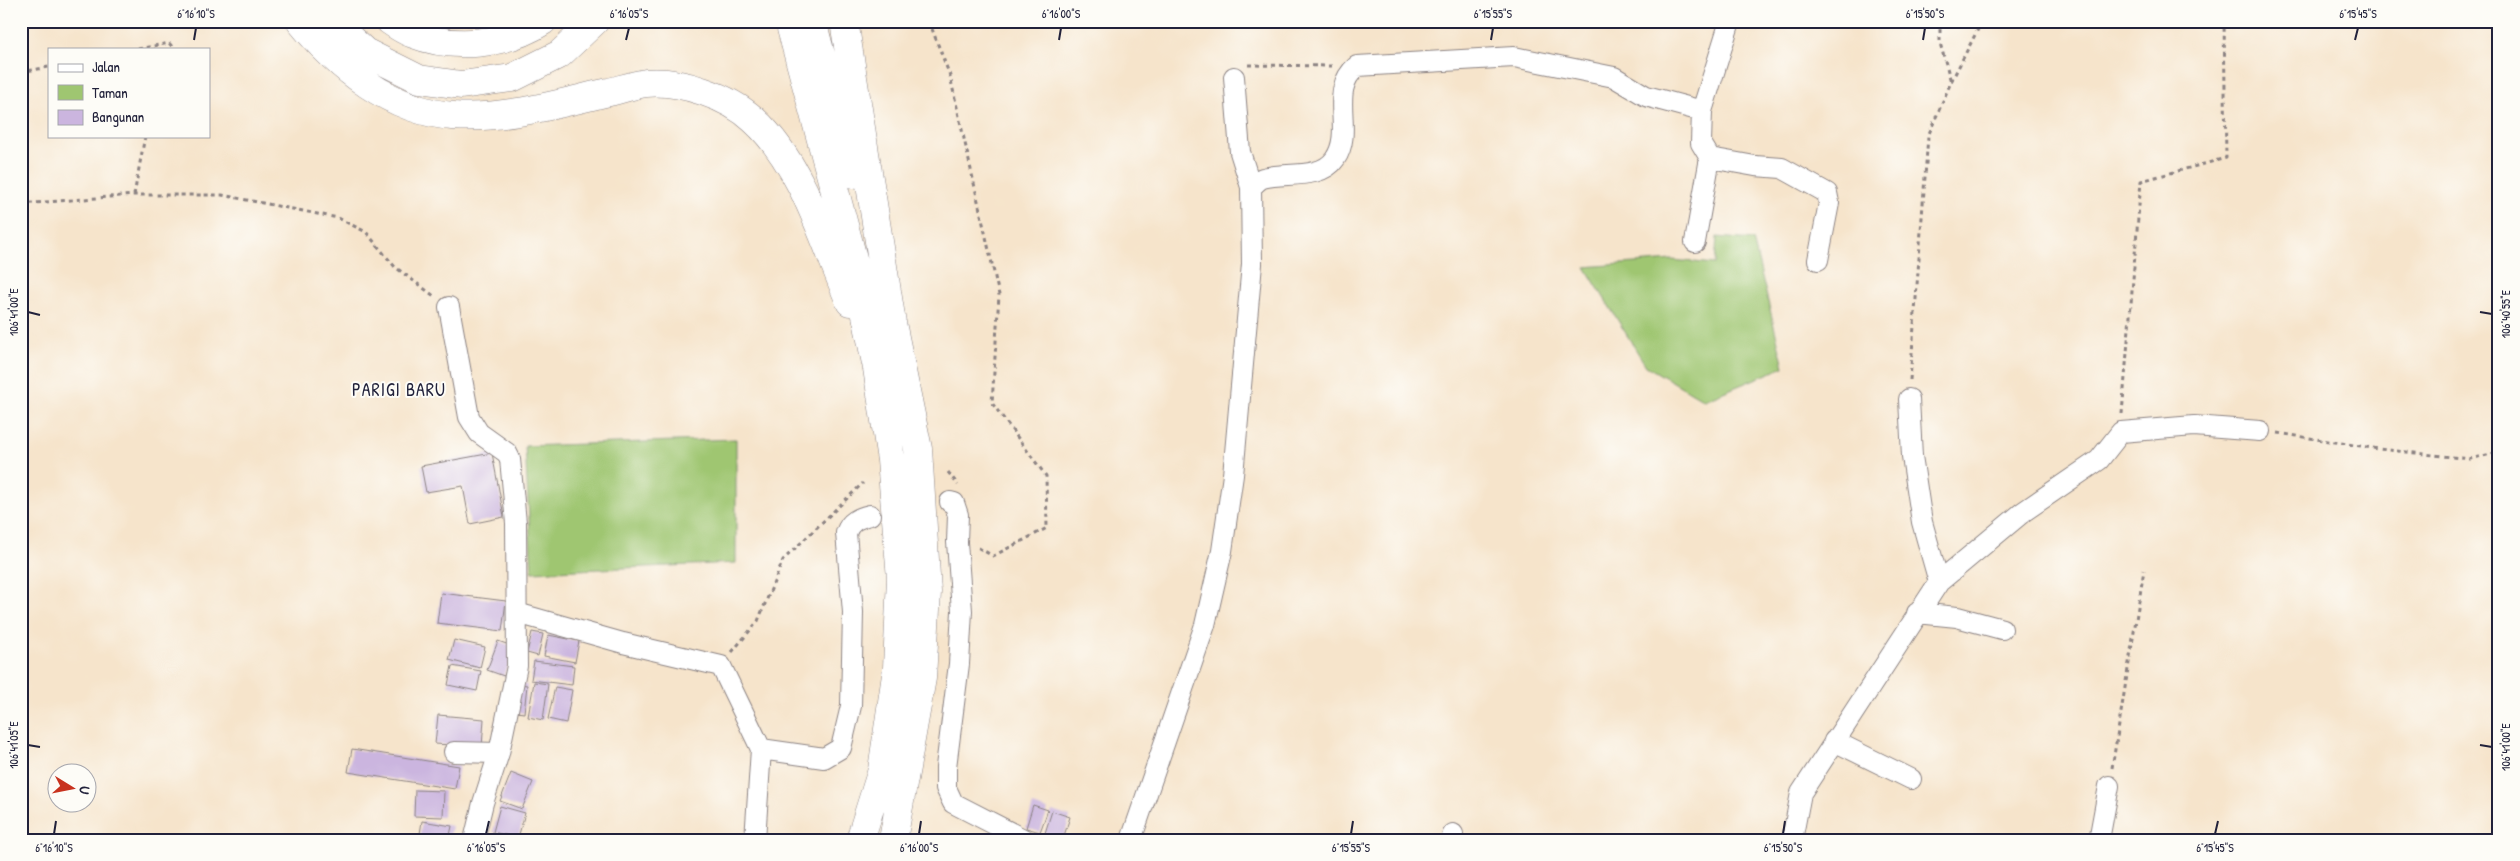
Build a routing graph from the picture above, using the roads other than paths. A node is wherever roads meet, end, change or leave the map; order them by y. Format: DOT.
graph roads {
  1 [pos="300,21"];
  2 [pos="331,21"];
  3 [pos="390,21"];
  4 [pos="543,21"];
  5 [pos="595,21"];
  6 [pos="789,21"];
  7 [pos="812,21"];
  8 [pos="844,21"];
  9 [pos="1730,21"];
  10 [pos="1234,77"];
  11 [pos="1702,111"];
  12 [pos="1710,158"];
  13 [pos="1251,187"];
  14 [pos="1694,242"];
  15 [pos="1818,260"];
  16 [pos="449,307"];
  17 [pos="892,323"];
  18 [pos="878,368"];
  19 [pos="1909,398"];
  20 [pos="2260,430"];
  21 [pos="956,496"];
  22 [pos="870,515"];
  23 [pos="1939,582"];
  24 [pos="517,613"];
  25 [pos="1917,613"];
  26 [pos="2002,629"];
  27 [pos="1834,741"];
  28 [pos="760,749"];
  29 [pos="454,752"];
  30 [pos="499,753"];
  31 [pos="1911,779"];
  32 [pos="2109,786"];
  33 [pos="474,840"];
  34 [pos="755,840"];
  35 [pos="860,840"];
  36 [pos="893,840"];
  37 [pos="1025,840"];
  38 [pos="1131,840"];
  39 [pos="1792,840"];
  40 [pos="2099,840"];
  1 -- 18 [label="highway"];
  2 -- 5 [label="highway"];
  3 -- 4 [label="highway"];
  6 -- 18 [label="highway"];
  7 -- 17 [label="highway"];
  8 -- 17 [label="highway"];
  9 -- 11 [label="street"];
  10 -- 13 [label="street"];
  11 -- 12 [label="street"];
  11 -- 13 [label="street"];
  12 -- 14 [label="street"];
  12 -- 15 [label="street"];
  13 -- 38 [label="street"];
  16 -- 24 [label="street"];
  17 -- 36 [label="highway"];
  18 -- 35 [label="highway"];
  19 -- 23 [label="street"];
  20 -- 23 [label="street"];
  21 -- 37 [label="street"];
  22 -- 28 [label="street"];
  23 -- 25 [label="street"];
  24 -- 28 [label="street"];
  24 -- 30 [label="street"];
  25 -- 26 [label="street"];
  25 -- 27 [label="street"];
  27 -- 31 [label="street"];
  27 -- 39 [label="street"];
  28 -- 34 [label="street"];
  29 -- 30 [label="street"];
  30 -- 33 [label="street"];
  32 -- 40 [label="street"];
}
